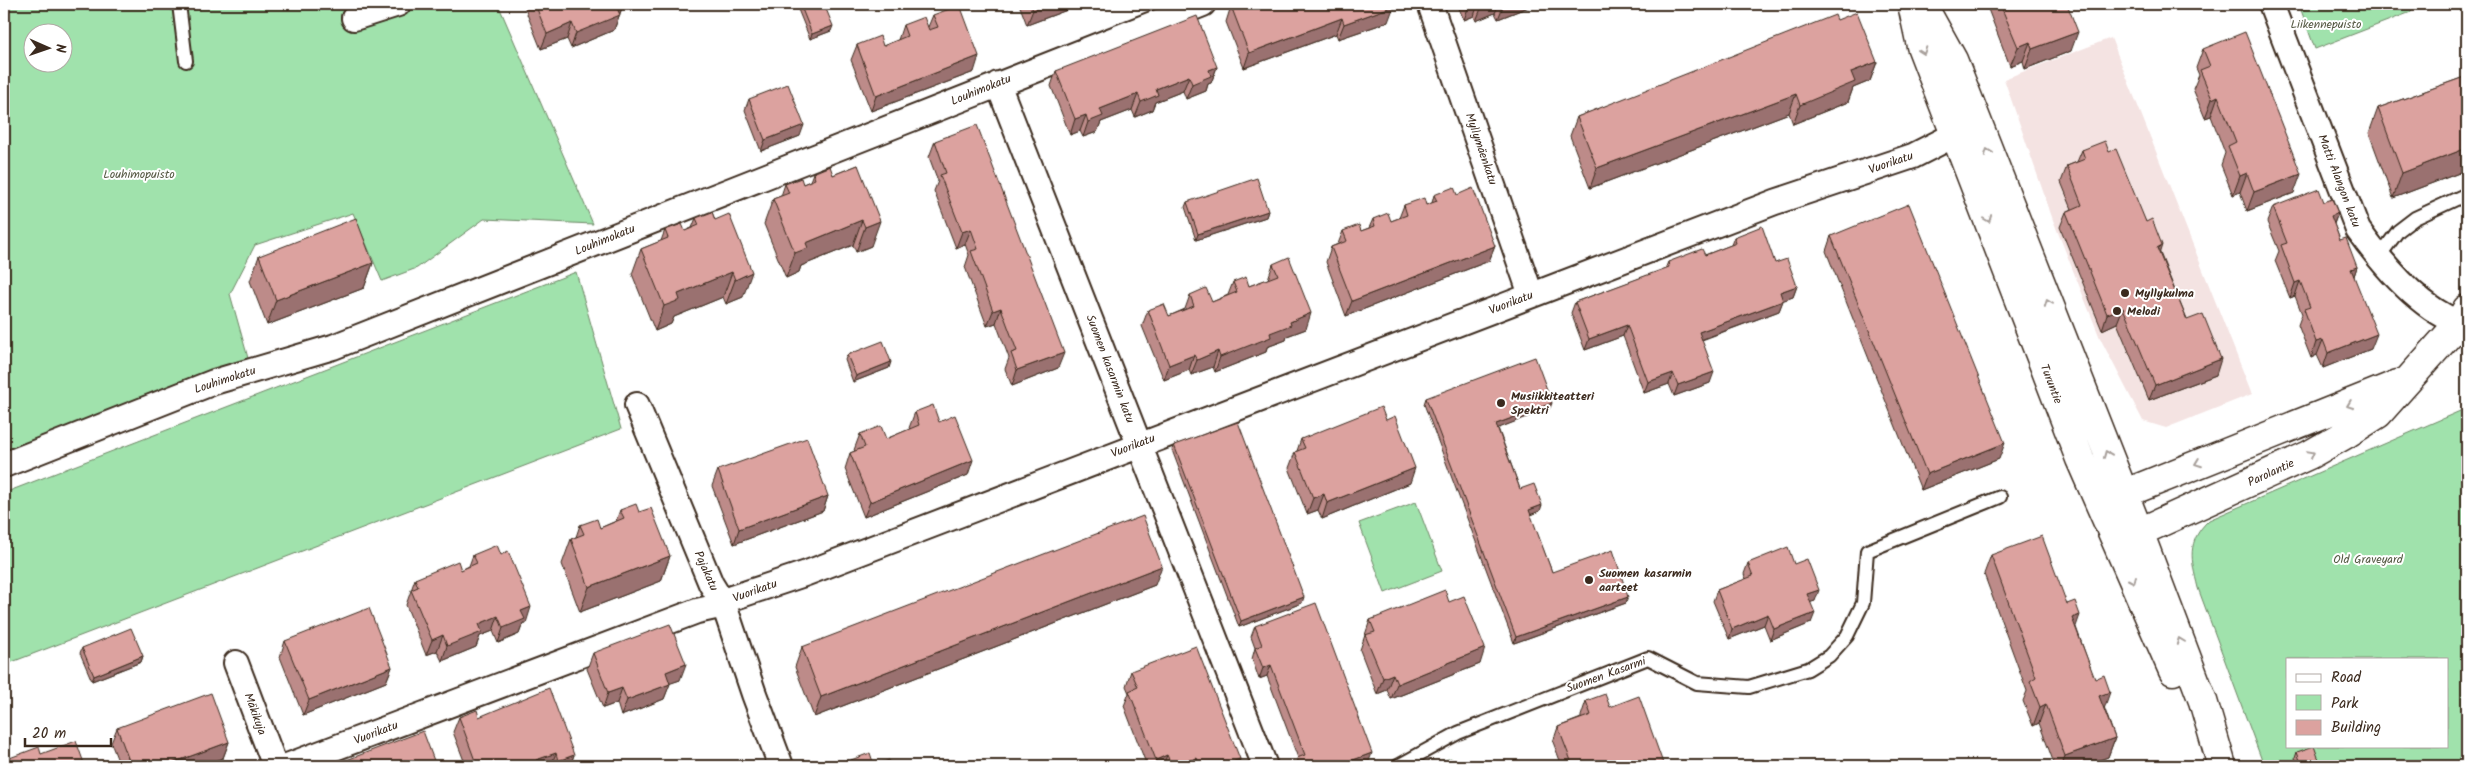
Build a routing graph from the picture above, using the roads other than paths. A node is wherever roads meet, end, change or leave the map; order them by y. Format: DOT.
graph roads {
  1 [pos="179,4"];
  2 [pos="398,4"];
  3 [pos="1202,4"];
  4 [pos="1430,4"];
  5 [pos="1912,4"];
  6 [pos="1922,4"];
  7 [pos="2271,4"];
  8 [pos="354,18"];
  9 [pos="186,61"];
  10 [pos="998,84"];
  11 [pos="1966,129"];
  12 [pos="2467,194"];
  13 [pos="2378,258"];
  14 [pos="1532,295"];
  15 [pos="2464,319"];
  16 [pos="2411,379"];
  17 [pos="637,405"];
  18 [pos="1139,444"];
  19 [pos="4,465"];
  20 [pos="2000,497"];
  21 [pos="2112,498"];
  22 [pos="2128,537"];
  23 [pos="724,605"];
  24 [pos="236,663"];
  25 [pos="2220,760"];
  26 [pos="275,766"];
  27 [pos="287,766"];
  28 [pos="781,766"];
  29 [pos="1265,766"];
  30 [pos="1398,766"];
  1 -- 9 [label="lane"];
  2 -- 8 [label="street"];
  3 -- 10 [label="street, Louhimokatu"];
  4 -- 14 [label="street, Myllymäenkatu"];
  5 -- 11 [label="main road, one-way"];
  6 -- 11 [label="main road"];
  7 -- 13 [label="street, Matti Alangon katu"];
  10 -- 18 [label="street, Suomen kasarmin katu"];
  10 -- 19 [label="street, Louhimokatu"];
  11 -- 14 [label="street, Vuorikatu"];
  11 -- 21 [label="main road"];
  12 -- 13 [label="lane"];
  13 -- 15 [label="street, Matti Alangon katu"];
  14 -- 18 [label="street, Vuorikatu"];
  15 -- 16 [label="main road, Parolantie"];
  16 -- 21 [label="main road, Parolantie, one-way"];
  22 -- 16 [label="main road, Parolantie, one-way"];
  17 -- 23 [label="street, Pajakatu"];
  18 -- 23 [label="street, Vuorikatu"];
  18 -- 29 [label="street, Suomen kasarmin katu"];
  20 -- 30 [label="lane, Suomen Kasarmi"];
  21 -- 22 [label="main road"];
  22 -- 25 [label="main road"];
  23 -- 27 [label="street, Vuorikatu"];
  23 -- 28 [label="street, Pajakatu"];
  24 -- 26 [label="street, Mäkikuja"];
}
